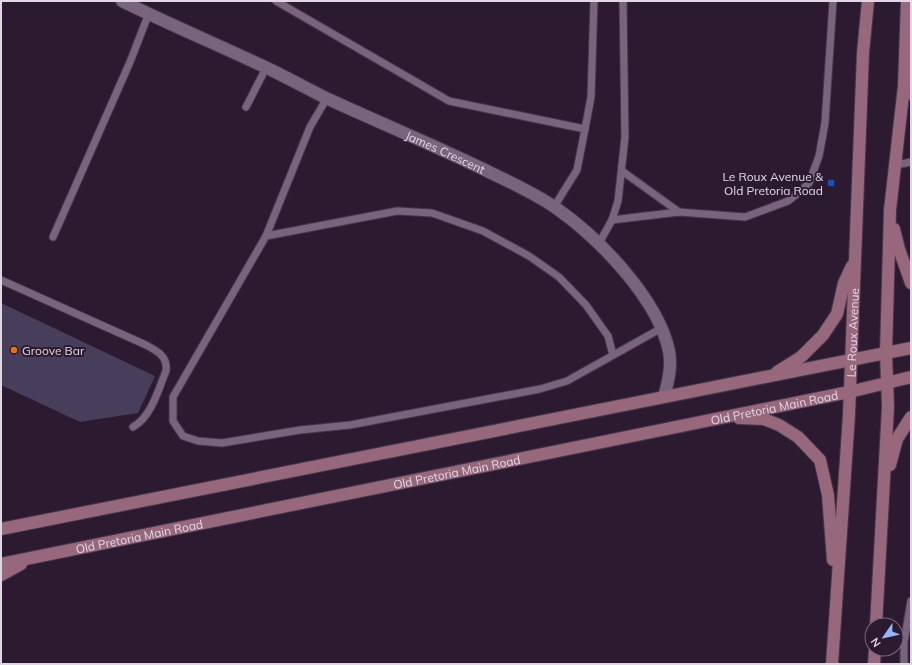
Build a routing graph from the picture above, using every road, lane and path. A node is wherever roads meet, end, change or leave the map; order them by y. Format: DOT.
graph roads {
  1 [pos="122,1"];
  2 [pos="276,1"];
  3 [pos="594,1"];
  4 [pos="623,1"];
  5 [pos="833,1"];
  6 [pos="868,1"];
  7 [pos="906,1"];
  8 [pos="149,14"];
  9 [pos="266,68"];
  10 [pos="904,86"];
  11 [pos="911,97"];
  12 [pos="326,98"];
  13 [pos="246,107"];
  14 [pos="585,129"];
  15 [pos="911,162"];
  16 [pos="896,165"];
  17 [pos="622,172"];
  18 [pos="554,207"];
  19 [pos="890,210"];
  20 [pos="679,212"];
  21 [pos="612,220"];
  22 [pos="266,236"];
  23 [pos="53,237"];
  24 [pos="598,245"];
  25 [pos="854,259"];
  26 [pos="1,280"];
  27 [pos="911,283"];
  28 [pos="660,329"];
  29 [pos="911,348"];
  30 [pos="886,352"];
  31 [pos="613,355"];
  32 [pos="850,360"];
  33 [pos="911,377"];
  34 [pos="886,383"];
  35 [pos="731,384"];
  36 [pos="849,392"];
  37 [pos="664,397"];
  38 [pos="720,417"];
  39 [pos="911,417"];
  40 [pos="133,427"];
  41 [pos="882,497"];
  42 [pos="1,529"];
  43 [pos="35,558"];
  44 [pos="1,564"];
  45 [pos="1,575"];
  46 [pos="837,593"];
  47 [pos="911,600"];
  48 [pos="876,617"];
  49 [pos="832,664"];
  50 [pos="904,664"];
  1 -- 8 [label="street, James Crescent"];
  2 -- 14 [label="lane"];
  3 -- 14 [label="lane"];
  4 -- 17 [label="lane"];
  5 -- 20 [label="lane"];
  6 -- 25 [label="main road, Le Roux Avenue"];
  7 -- 10 [label="main road"];
  8 -- 9 [label="street, James Crescent"];
  8 -- 23 [label="lane"];
  9 -- 12 [label="street, James Crescent"];
  9 -- 13 [label="lane"];
  10 -- 11 [label="lane"];
  10 -- 16 [label="main road"];
  12 -- 18 [label="street, James Crescent"];
  12 -- 22 [label="lane"];
  14 -- 18 [label="lane"];
  15 -- 16 [label="lane"];
  16 -- 19 [label="main road"];
  17 -- 20 [label="lane"];
  17 -- 21 [label="lane"];
  18 -- 24 [label="street, James Crescent"];
  19 -- 27 [label="main road"];
  19 -- 30 [label="main road"];
  20 -- 21 [label="lane"];
  21 -- 24 [label="lane"];
  22 -- 31 [label="lane"];
  22 -- 31 [label="lane"];
  24 -- 28 [label="street, James Crescent"];
  25 -- 32 [label="main road, Le Roux Avenue"];
  25 -- 35 [label="main road"];
  26 -- 40 [label="lane"];
  28 -- 31 [label="lane"];
  28 -- 37 [label="street, James Crescent"];
  29 -- 30 [label="main road"];
  30 -- 32 [label="main road"];
  30 -- 34 [label="main road"];
  32 -- 35 [label="main road"];
  32 -- 36 [label="main road, Le Roux Avenue"];
  33 -- 34 [label="main road, Old Pretoria Main Road"];
  34 -- 36 [label="main road, Old Pretoria Main Road"];
  34 -- 41 [label="main road"];
  35 -- 37 [label="main road"];
  36 -- 38 [label="main road, Old Pretoria Main Road"];
  36 -- 46 [label="main road, Le Roux Avenue"];
  37 -- 42 [label="main road"];
  38 -- 43 [label="main road, Old Pretoria Main Road"];
  38 -- 46 [label="main road"];
  39 -- 41 [label="main road"];
  41 -- 48 [label="main road"];
  43 -- 44 [label="main road, Old Pretoria Main Road"];
  43 -- 45 [label="main road"];
  46 -- 49 [label="main road, Le Roux Avenue"];
  47 -- 50 [label="lane"];
}
